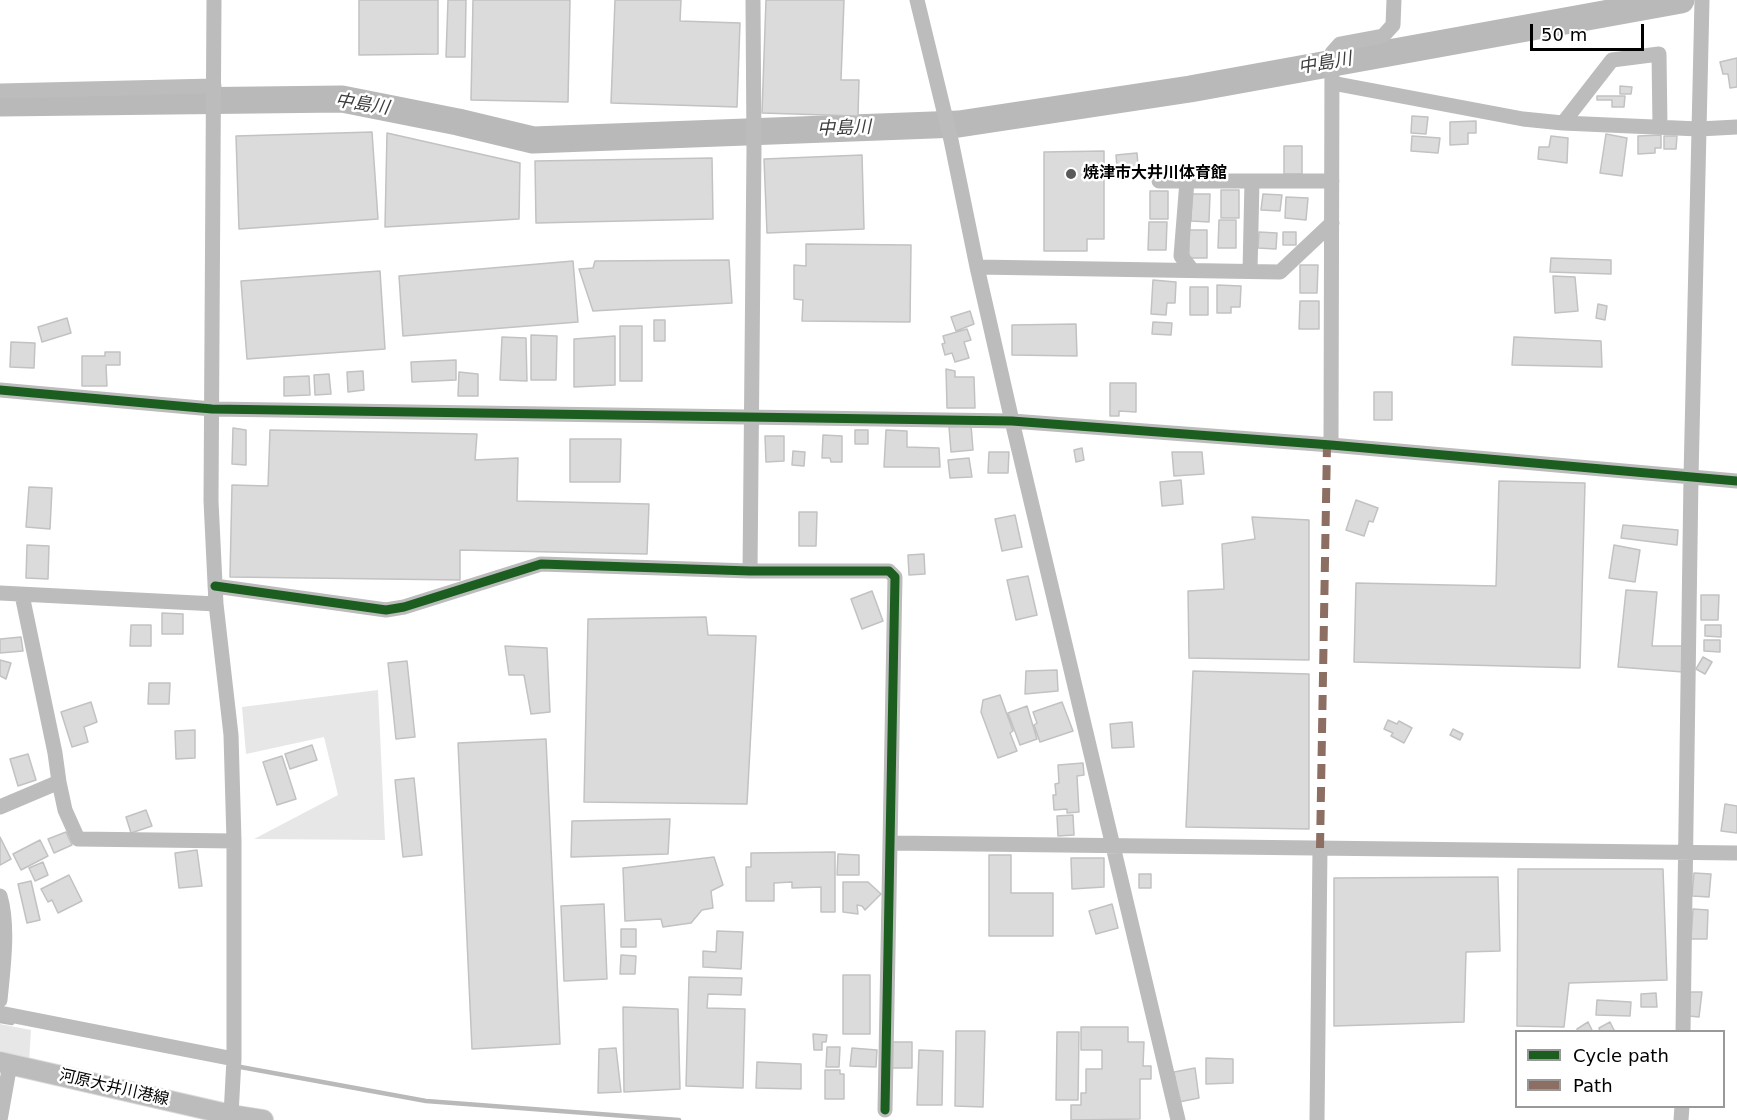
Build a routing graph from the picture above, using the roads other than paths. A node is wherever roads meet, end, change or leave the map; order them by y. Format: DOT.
graph roads {
  1 [pos="214,0"];
  2 [pos="753,0"];
  3 [pos="917,0"];
  4 [pos="1394,0"];
  5 [pos="1701,6"];
  6 [pos="1332,82"];
  7 [pos="214,87"];
  8 [pos="0,91"];
  9 [pos="1563,123"];
  10 [pos="1660,127"];
  11 [pos="1737,127"];
  12 [pos="1699,129"];
  13 [pos="1159,181"];
  14 [pos="1187,181"];
  15 [pos="1252,181"];
  16 [pos="1332,181"];
  17 [pos="1332,223"];
  18 [pos="976,267"];
  19 [pos="1192,270"];
  20 [pos="1250,271"];
  21 [pos="0,390"];
  22 [pos="212,409"];
  23 [pos="751,416"];
  24 [pos="1012,421"];
  25 [pos="1331,445"];
  26 [pos="1691,477"];
  27 [pos="1737,481"];
  28 [pos="750,571"];
  29 [pos="215,586"];
  30 [pos="0,593"];
  31 [pos="22,595"];
  32 [pos="216,604"];
  33 [pos="59,782"];
  34 [pos="0,807"];
  35 [pos="234,841"];
  36 [pos="891,843"];
  37 [pos="1112,844"];
  38 [pos="1320,848"];
  39 [pos="1686,852"];
  40 [pos="1737,853"];
  41 [pos="0,896"];
  42 [pos="0,1000"];
  43 [pos="0,1013"];
  44 [pos="1683,1030"];
  45 [pos="234,1059"];
  46 [pos="5,1063"];
  47 [pos="885,1110"];
  48 [pos="231,1115"];
  49 [pos="0,1120"];
  50 [pos="263,1120"];
  51 [pos="1178,1120"];
  52 [pos="1317,1120"];
  1 -- 7 [label="street"];
  2 -- 23 [label="street"];
  3 -- 18 [label="street"];
  4 -- 6 [label="street"];
  5 -- 12 [label="street"];
  6 -- 9 [label="street"];
  6 -- 16 [label="street"];
  7 -- 8 [label="street"];
  7 -- 22 [label="street"];
  9 -- 10 [label="street"];
  9 -- 10 [label="street"];
  10 -- 12 [label="street"];
  11 -- 12 [label="street"];
  12 -- 26 [label="street"];
  13 -- 14 [label="street"];
  14 -- 15 [label="street"];
  14 -- 19 [label="street"];
  15 -- 16 [label="street"];
  15 -- 20 [label="street"];
  16 -- 17 [label="street"];
  17 -- 20 [label="street"];
  17 -- 25 [label="street"];
  18 -- 19 [label="street"];
  18 -- 24 [label="street"];
  19 -- 20 [label="street"];
  21 -- 22 [label="street"];
  22 -- 23 [label="street"];
  22 -- 29 [label="street"];
  23 -- 24 [label="street"];
  23 -- 28 [label="street"];
  24 -- 25 [label="street"];
  24 -- 37 [label="street"];
  25 -- 26 [label="street"];
  26 -- 27 [label="street"];
  26 -- 39 [label="street"];
  28 -- 29 [label="street"];
  28 -- 36 [label="street"];
  29 -- 32 [label="street"];
  30 -- 31 [label="street"];
  31 -- 32 [label="street"];
  31 -- 33 [label="street"];
  32 -- 35 [label="street"];
  33 -- 34 [label="street"];
  33 -- 35 [label="street"];
  35 -- 45 [label="street"];
  36 -- 37 [label="street"];
  36 -- 47 [label="street"];
  37 -- 38 [label="street"];
  37 -- 51 [label="street"];
  38 -- 39 [label="street"];
  38 -- 52 [label="street"];
  39 -- 40 [label="street"];
  39 -- 44 [label="street"];
  41 -- 42 [label="street"];
  43 -- 45 [label="street"];
  45 -- 48 [label="street"];
  46 -- 48 [label="main road, 河原大井川港線"];
  46 -- 49 [label="street"];
  48 -- 50 [label="main road, 河原大井川港線"];
}
